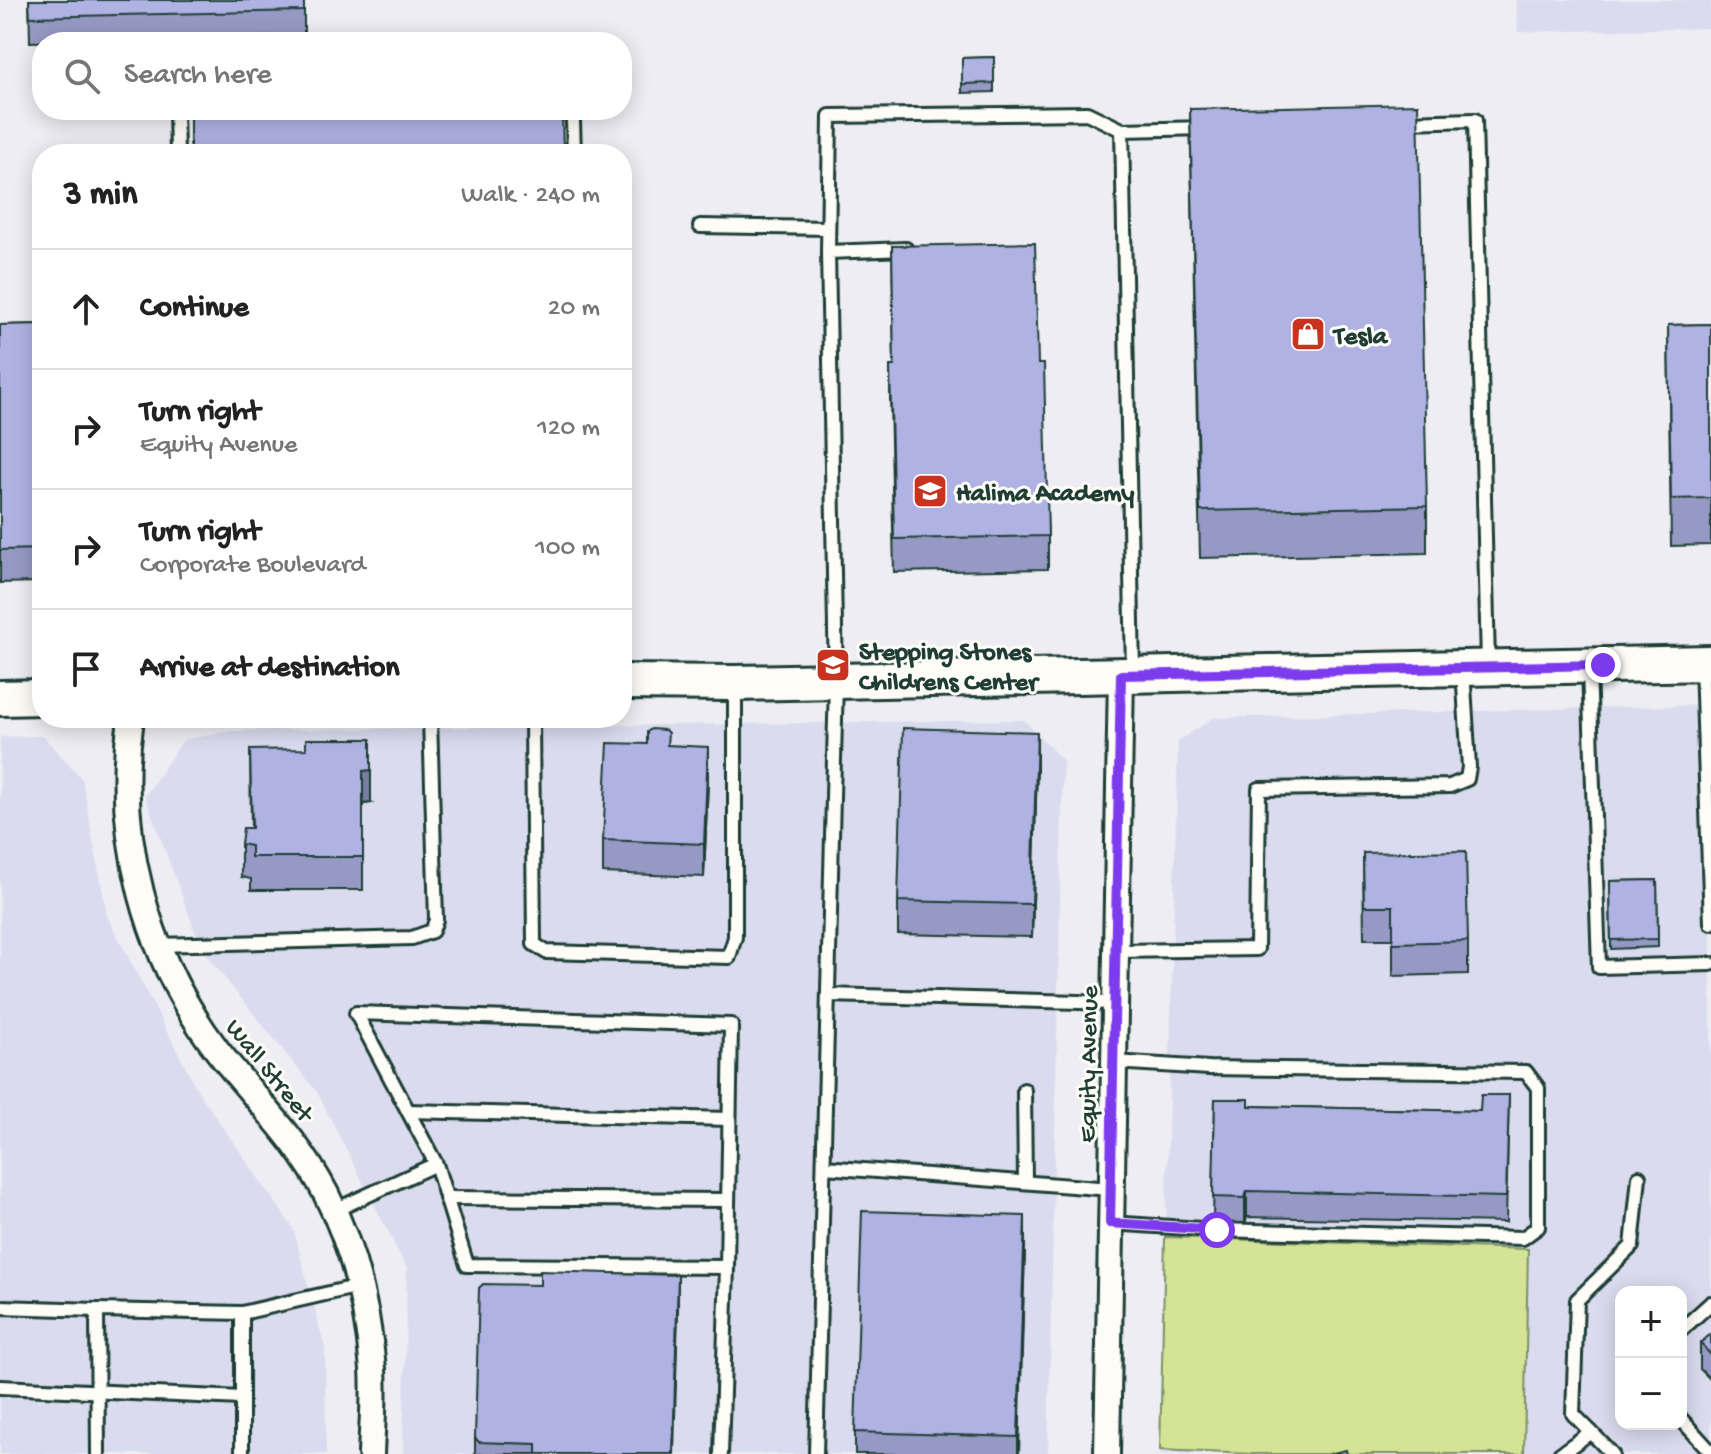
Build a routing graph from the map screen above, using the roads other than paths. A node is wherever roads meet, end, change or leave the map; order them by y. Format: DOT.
graph roads {
  1 [pos="176,120"];
  2 [pos="573,120"];
  3 [pos="1398,123"];
  4 [pos="1214,128"];
  5 [pos="1122,130"];
  6 [pos="177,144"];
  7 [pos="574,144"];
  8 [pos="700,226"];
  9 [pos="828,228"];
  10 [pos="919,249"];
  11 [pos="828,252"];
  12 [pos="1706,663"];
  13 [pos="1589,665"];
  14 [pos="1475,668"];
  15 [pos="1127,675"];
  16 [pos="836,681"];
  17 [pos="632,682"];
  18 [pos="735,683"];
  19 [pos="32,697"];
  20 [pos="0,698"];
  21 [pos="130,728"];
  22 [pos="430,728"];
  23 [pos="532,728"];
  24 [pos="1711,923"];
  25 [pos="158,945"];
  26 [pos="1116,951"];
  27 [pos="1711,964"];
  28 [pos="828,995"];
  29 [pos="1115,1003"];
  30 [pos="1114,1062"];
  31 [pos="1024,1090"];
  32 [pos="408,1111"];
  33 [pos="729,1119"];
  34 [pos="436,1164"];
  35 [pos="824,1167"];
  36 [pos="1639,1177"];
  37 [pos="1025,1182"];
  38 [pos="1111,1189"];
  39 [pos="446,1198"];
  40 [pos="728,1200"];
  41 [pos="333,1211"];
  42 [pos="1110,1223"];
  43 [pos="727,1267"];
  44 [pos="360,1286"];
  45 [pos="1711,1303"];
  46 [pos="0,1307"];
  47 [pos="97,1310"];
  48 [pos="242,1313"];
  49 [pos="1687,1325"];
  50 [pos="0,1387"];
  51 [pos="99,1391"];
  52 [pos="242,1398"];
  53 [pos="1687,1426"];
  54 [pos="1591,1432"];
  55 [pos="1711,1452"];
  56 [pos="98,1454"];
  57 [pos="242,1454"];
  58 [pos="371,1454"];
  59 [pos="721,1454"];
  60 [pos="816,1454"];
  61 [pos="1107,1454"];
  62 [pos="1560,1454"];
  63 [pos="1612,1454"];
  1 -- 6 [label="lane"];
  2 -- 7 [label="lane"];
  3 -- 14 [label="lane"];
  4 -- 5 [label="lane"];
  5 -- 9 [label="lane"];
  5 -- 15 [label="lane"];
  8 -- 9 [label="lane"];
  9 -- 11 [label="lane"];
  10 -- 11 [label="lane"];
  11 -- 16 [label="lane"];
  12 -- 13 [label="street"];
  12 -- 24 [label="lane"];
  13 -- 14 [label="street"];
  13 -- 27 [label="lane"];
  14 -- 15 [label="street"];
  14 -- 26 [label="lane"];
  15 -- 16 [label="street"];
  15 -- 26 [label="street, Equity Avenue"];
  16 -- 18 [label="street"];
  16 -- 28 [label="lane"];
  17 -- 18 [label="street"];
  18 -- 23 [label="lane"];
  19 -- 20 [label="street"];
  21 -- 25 [label="street, Wall Street"];
  22 -- 25 [label="lane"];
  25 -- 41 [label="street, Wall Street"];
  26 -- 29 [label="street, Equity Avenue"];
  28 -- 29 [label="lane"];
  28 -- 35 [label="lane"];
  29 -- 30 [label="street, Equity Avenue"];
  30 -- 38 [label="street, Equity Avenue"];
  30 -- 42 [label="lane"];
  31 -- 37 [label="lane"];
  32 -- 33 [label="lane"];
  32 -- 33 [label="lane"];
  32 -- 34 [label="lane"];
  33 -- 40 [label="lane"];
  34 -- 39 [label="lane"];
  34 -- 41 [label="lane"];
  35 -- 37 [label="lane"];
  35 -- 60 [label="lane"];
  36 -- 54 [label="lane"];
  37 -- 38 [label="lane"];
  38 -- 42 [label="street, Equity Avenue"];
  39 -- 40 [label="lane"];
  39 -- 43 [label="lane"];
  40 -- 43 [label="lane"];
  41 -- 44 [label="street, Wall Street"];
  42 -- 61 [label="street, Equity Avenue"];
  43 -- 59 [label="lane"];
  44 -- 48 [label="lane"];
  44 -- 58 [label="street, Wall Street"];
  45 -- 49 [label="lane"];
  46 -- 47 [label="lane"];
  47 -- 48 [label="lane"];
  47 -- 51 [label="lane"];
  48 -- 52 [label="lane"];
  50 -- 51 [label="lane"];
  51 -- 52 [label="lane"];
  51 -- 56 [label="lane"];
  52 -- 57 [label="lane"];
  53 -- 55 [label="lane"];
  54 -- 62 [label="lane"];
  54 -- 63 [label="lane"];
}
